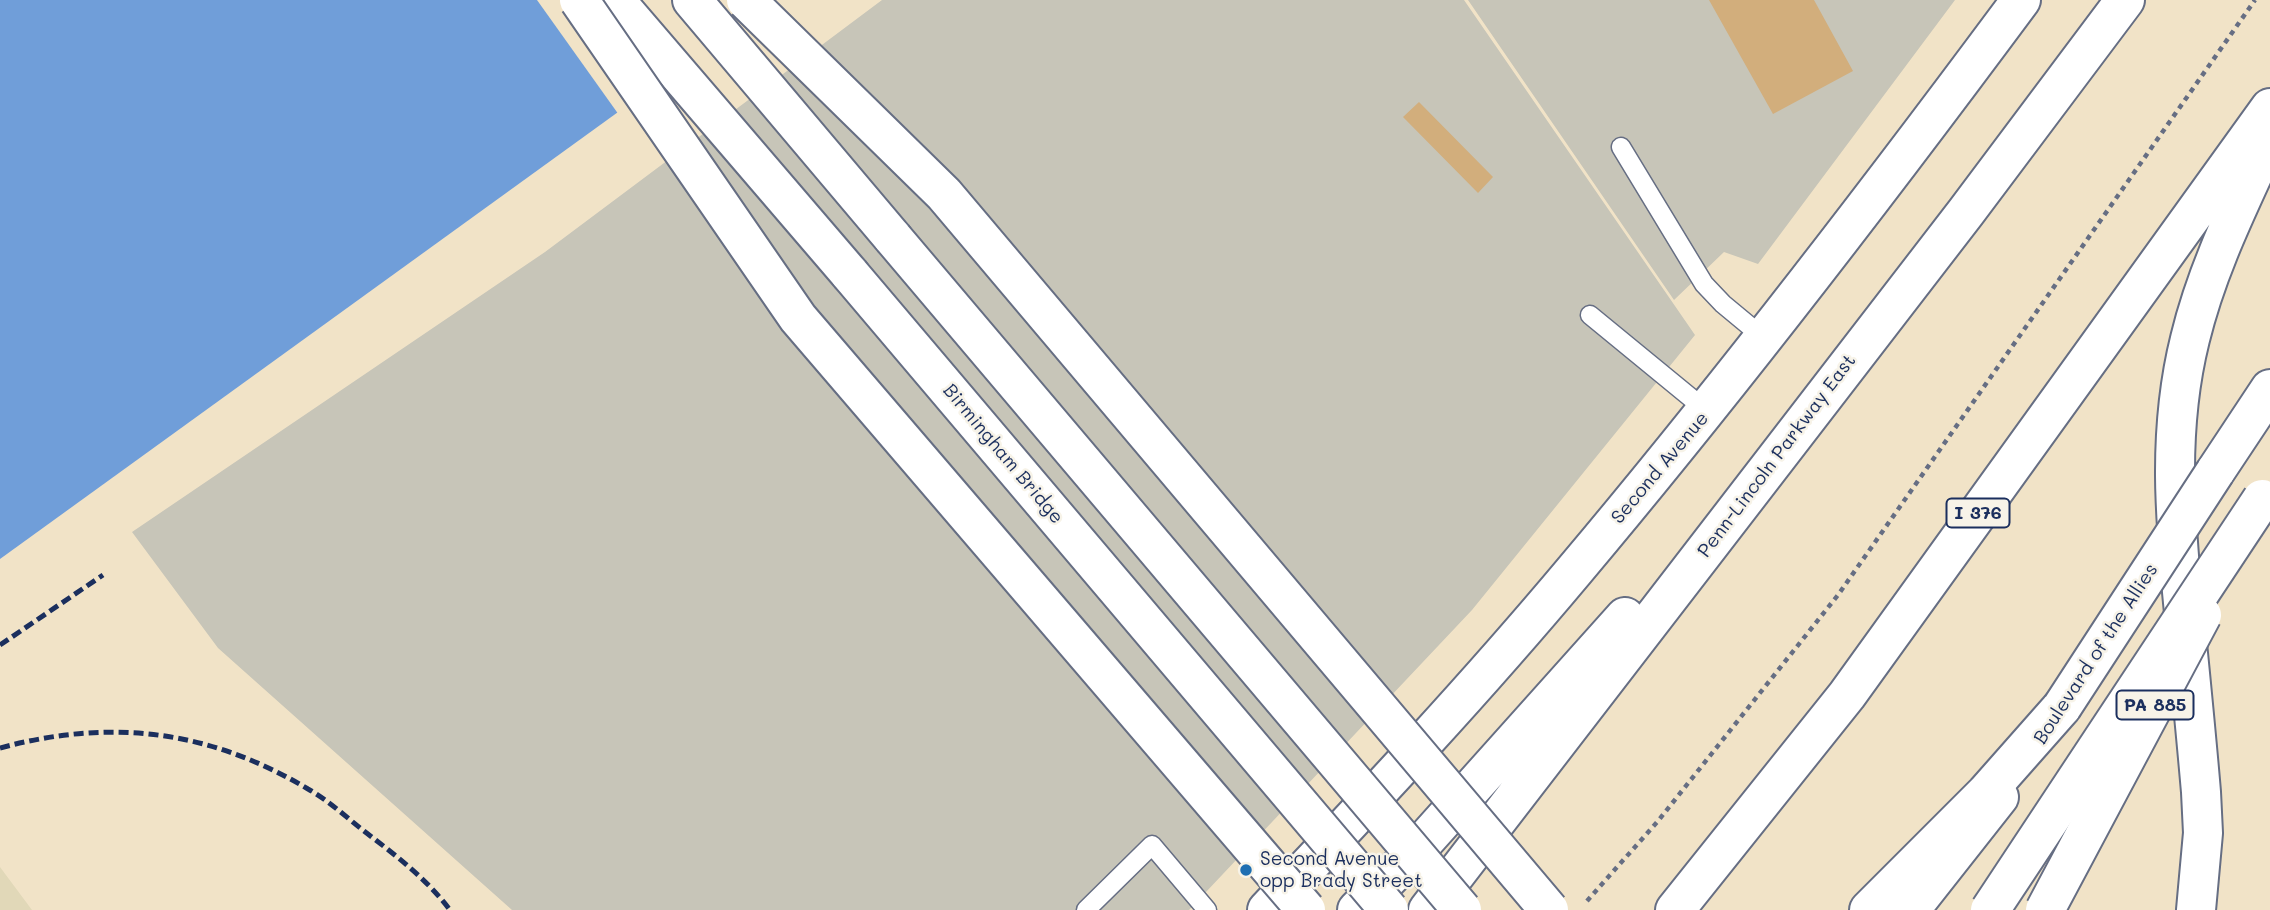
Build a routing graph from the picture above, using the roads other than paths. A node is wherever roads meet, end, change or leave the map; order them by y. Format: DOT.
graph roads {
  1 [pos="579,0"];
  2 [pos="615,0"];
  3 [pos="692,0"];
  4 [pos="746,0"];
  5 [pos="2021,0"];
  6 [pos="2125,0"];
  7 [pos="2270,108"];
  8 [pos="2270,137"];
  9 [pos="1621,146"];
  10 [pos="1590,315"];
  11 [pos="1764,338"];
  12 [pos="1835,379"];
  13 [pos="2270,389"];
  14 [pos="1707,411"];
  15 [pos="2266,493"];
  16 [pos="2063,706"];
  17 [pos="1086,910"];
  18 [pos="1207,910"];
  19 [pos="1267,910"];
  20 [pos="1306,910"];
  21 [pos="1357,910"];
  22 [pos="1388,910"];
  23 [pos="1428,910"];
  24 [pos="1462,910"];
  25 [pos="1549,910"];
  26 [pos="1675,910"];
  27 [pos="1869,910"];
  28 [pos="1910,910"];
  29 [pos="1990,910"];
  30 [pos="2045,910"];
  31 [pos="2196,910"];
  1 -- 20 [label="main road, bridge"];
  2 -- 22 [label="main road, Birmingham Bridge, bridge"];
  3 -- 24 [label="main road, bridge"];
  4 -- 25 [label="main road, bridge"];
  5 -- 11 [label="main road, Second Avenue"];
  6 -- 12 [label="main road, Penn-Lincoln Parkway East"];
  7 -- 26 [label="main road, I 376"];
  8 -- 31 [label="main road"];
  9 -- 11 [label="lane"];
  10 -- 14 [label="lane"];
  11 -- 14 [label="main road, Second Avenue"];
  12 -- 21 [label="main road"];
  12 -- 23 [label="main road, Penn-Lincoln Parkway East"];
  13 -- 16 [label="main road, Boulevard of the Allies, bridge"];
  14 -- 19 [label="main road, Second Avenue"];
  15 -- 29 [label="main road, bridge"];
  15 -- 30 [label="main road, PA 885, bridge"];
  16 -- 27 [label="main road"];
  16 -- 28 [label="main road, Boulevard of the Allies"];
  17 -- 18 [label="lane"];
}
